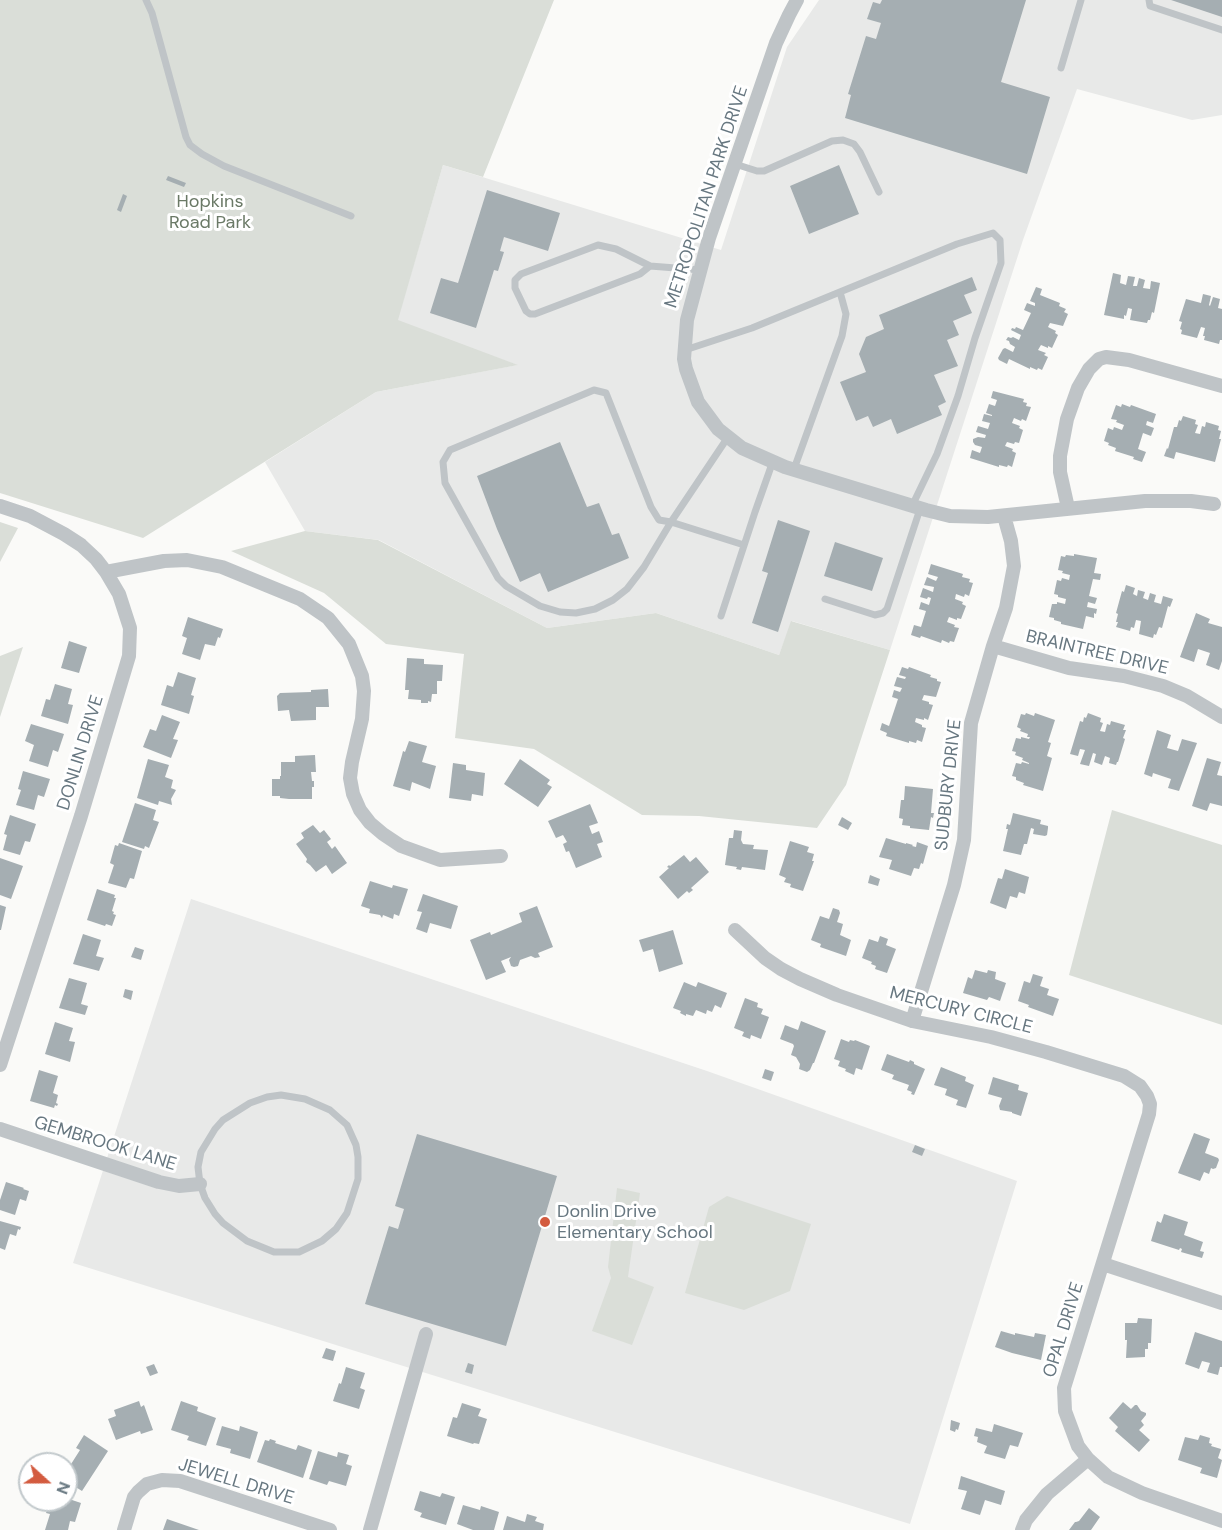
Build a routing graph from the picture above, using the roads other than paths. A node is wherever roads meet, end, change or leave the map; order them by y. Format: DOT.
graph roads {
  1 [pos="146,0"];
  2 [pos="797,0"];
  3 [pos="1081,0"];
  4 [pos="1149,0"];
  5 [pos="1222,30"];
  6 [pos="1061,68"];
  7 [pos="735,164"];
  8 [pos="879,192"];
  9 [pos="351,216"];
  10 [pos="650,266"];
  11 [pos="700,270"];
  12 [pos="840,292"];
  13 [pos="685,350"];
  14 [pos="1222,386"];
  15 [pos="728,437"];
  16 [pos="773,462"];
  17 [pos="794,470"];
  18 [pos="1214,504"];
  19 [pos="0,506"];
  20 [pos="916,507"];
  21 [pos="1068,508"];
  22 [pos="1004,516"];
  23 [pos="671,522"];
  24 [pos="744,545"];
  25 [pos="106,572"];
  26 [pos="825,599"];
  27 [pos="721,616"];
  28 [pos="993,646"];
  29 [pos="1222,717"];
  30 [pos="501,855"];
  31 [pos="735,930"];
  32 [pos="912,1021"];
  33 [pos="0,1065"];
  34 [pos="1124,1076"];
  35 [pos="0,1129"];
  36 [pos="200,1184"];
  37 [pos="1102,1264"];
  38 [pos="1222,1303"];
  39 [pos="426,1334"];
  40 [pos="1088,1459"];
  41 [pos="1222,1521"];
  42 [pos="124,1530"];
  43 [pos="330,1530"];
  44 [pos="370,1530"];
  45 [pos="1022,1530"];
  1 -- 9 [label="lane"];
  2 -- 7 [label="street, METROPOLITAN PARK DRIVE"];
  3 -- 6 [label="lane"];
  4 -- 5 [label="lane"];
  7 -- 8 [label="lane"];
  7 -- 11 [label="street, METROPOLITAN PARK DRIVE"];
  10 -- 10 [label="lane"];
  10 -- 11 [label="lane"];
  11 -- 13 [label="street, METROPOLITAN PARK DRIVE"];
  12 -- 13 [label="lane"];
  12 -- 17 [label="lane"];
  12 -- 20 [label="lane"];
  13 -- 15 [label="street, METROPOLITAN PARK DRIVE"];
  14 -- 21 [label="street"];
  15 -- 16 [label="street, METROPOLITAN PARK DRIVE"];
  15 -- 23 [label="lane"];
  16 -- 17 [label="street, METROPOLITAN PARK DRIVE"];
  16 -- 24 [label="lane"];
  17 -- 20 [label="street, METROPOLITAN PARK DRIVE"];
  18 -- 21 [label="street, METROPOLITAN PARK DRIVE"];
  19 -- 25 [label="street, DONLIN DRIVE"];
  20 -- 22 [label="street, METROPOLITAN PARK DRIVE"];
  20 -- 26 [label="lane"];
  21 -- 22 [label="street, METROPOLITAN PARK DRIVE"];
  22 -- 28 [label="street, SUDBURY DRIVE"];
  23 -- 23 [label="lane"];
  23 -- 24 [label="lane"];
  24 -- 27 [label="lane"];
  25 -- 30 [label="street"];
  25 -- 33 [label="street, DONLIN DRIVE"];
  28 -- 29 [label="street, BRAINTREE DRIVE"];
  28 -- 32 [label="street, SUDBURY DRIVE"];
  31 -- 32 [label="street, MERCURY CIRCLE"];
  32 -- 34 [label="street, MERCURY CIRCLE"];
  34 -- 37 [label="street, OPAL DRIVE"];
  35 -- 36 [label="street, GEMBROOK LANE"];
  36 -- 36 [label="lane"];
  37 -- 38 [label="street"];
  37 -- 40 [label="street, OPAL DRIVE"];
  39 -- 44 [label="street"];
  40 -- 41 [label="street, OPAL DRIVE"];
  40 -- 45 [label="street"];
  42 -- 43 [label="street, JEWELL DRIVE"];
}
